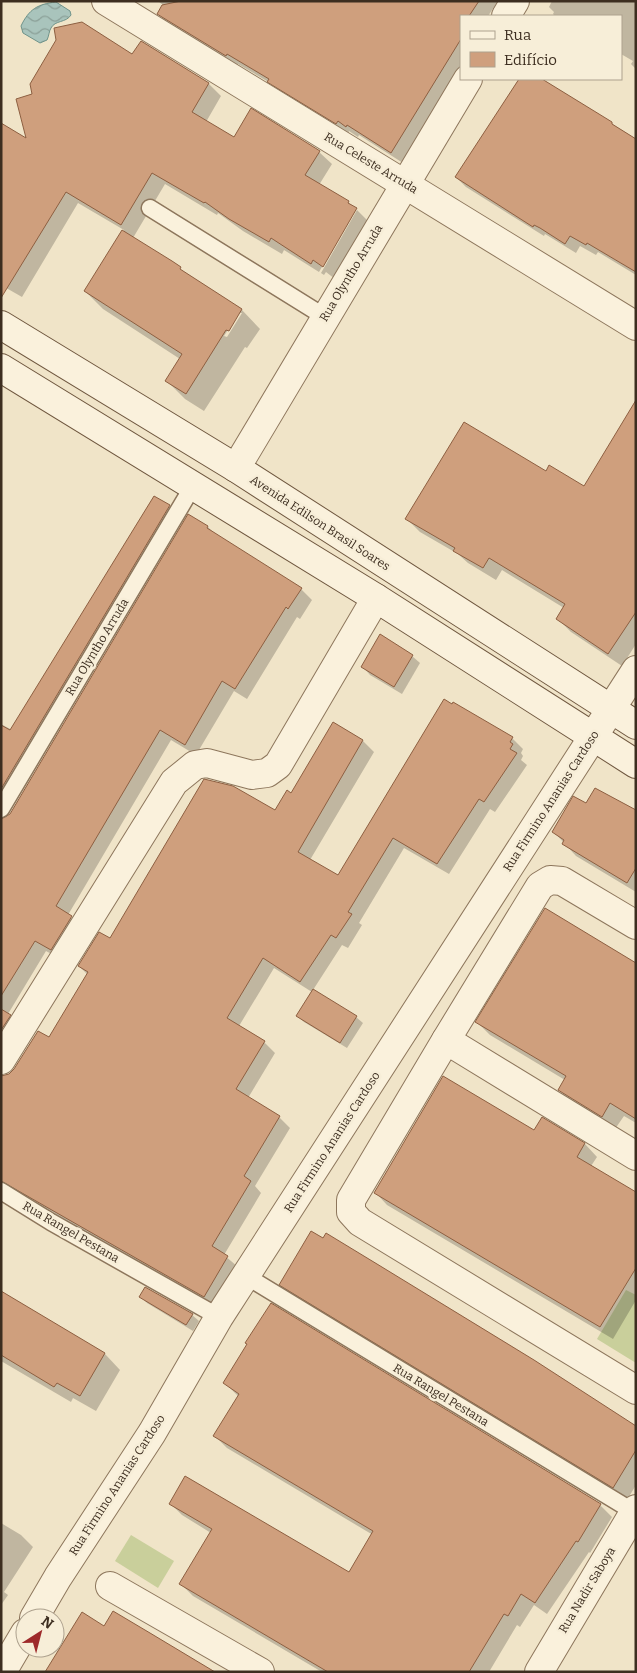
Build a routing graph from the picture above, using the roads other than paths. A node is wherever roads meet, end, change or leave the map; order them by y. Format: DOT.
graph roads {
  1 [pos="106,1"];
  2 [pos="515,1"];
  3 [pos="507,15"];
  4 [pos="467,80"];
  5 [pos="404,183"];
  6 [pos="150,208"];
  7 [pos="326,317"];
  8 [pos="1,325"];
  9 [pos="636,326"];
  10 [pos="1,368"];
  11 [pos="236,468"];
  12 [pos="193,486"];
  13 [pos="376,598"];
  14 [pos="636,670"];
  15 [pos="610,710"];
  16 [pos="636,725"];
  17 [pos="592,736"];
  18 [pos="636,764"];
  19 [pos="1,809"];
  20 [pos="636,925"];
  21 [pos="446,1040"];
  22 [pos="1,1060"];
  23 [pos="636,1156"];
  24 [pos="1,1191"];
  25 [pos="246,1276"];
  26 [pos="220,1317"];
  27 [pos="636,1390"];
  28 [pos="635,1512"];
  29 [pos="110,1586"];
  30 [pos="40,1608"];
  31 [pos="15,1650"];
  32 [pos="2,1672"];
  33 [pos="260,1672"];
  34 [pos="539,1672"];
  1 -- 5 [label="street, Rua Celeste Arruda"];
  2 -- 3 [label="street"];
  4 -- 5 [label="street, Rua Olyntho Arruda"];
  5 -- 7 [label="street, Rua Olyntho Arruda"];
  5 -- 9 [label="street, Rua Celeste Arruda"];
  6 -- 7 [label="lane"];
  7 -- 11 [label="street, Rua Olyntho Arruda"];
  8 -- 11 [label="street, Avenida Edilson Brasil Soares"];
  10 -- 12 [label="street"];
  11 -- 15 [label="street, Avenida Edilson Brasil Soares"];
  12 -- 13 [label="street"];
  12 -- 19 [label="lane, Rua Olyntho Arruda"];
  13 -- 17 [label="street"];
  13 -- 22 [label="street"];
  14 -- 15 [label="street, Rua Firmino Ananias Cardoso"];
  15 -- 16 [label="street, Avenida Edilson Brasil Soares"];
  15 -- 17 [label="street, Rua Firmino Ananias Cardoso"];
  17 -- 18 [label="street"];
  17 -- 25 [label="street, Rua Firmino Ananias Cardoso"];
  20 -- 21 [label="street"];
  21 -- 23 [label="street"];
  21 -- 27 [label="street"];
  24 -- 26 [label="lane, Rua Rangel Pestana"];
  25 -- 26 [label="street, Rua Firmino Ananias Cardoso"];
  25 -- 28 [label="lane, Rua Rangel Pestana"];
  26 -- 30 [label="street, Rua Firmino Ananias Cardoso"];
  28 -- 34 [label="street, Rua Nadir Saboya"];
  29 -- 33 [label="street"];
  31 -- 32 [label="street"];
}
